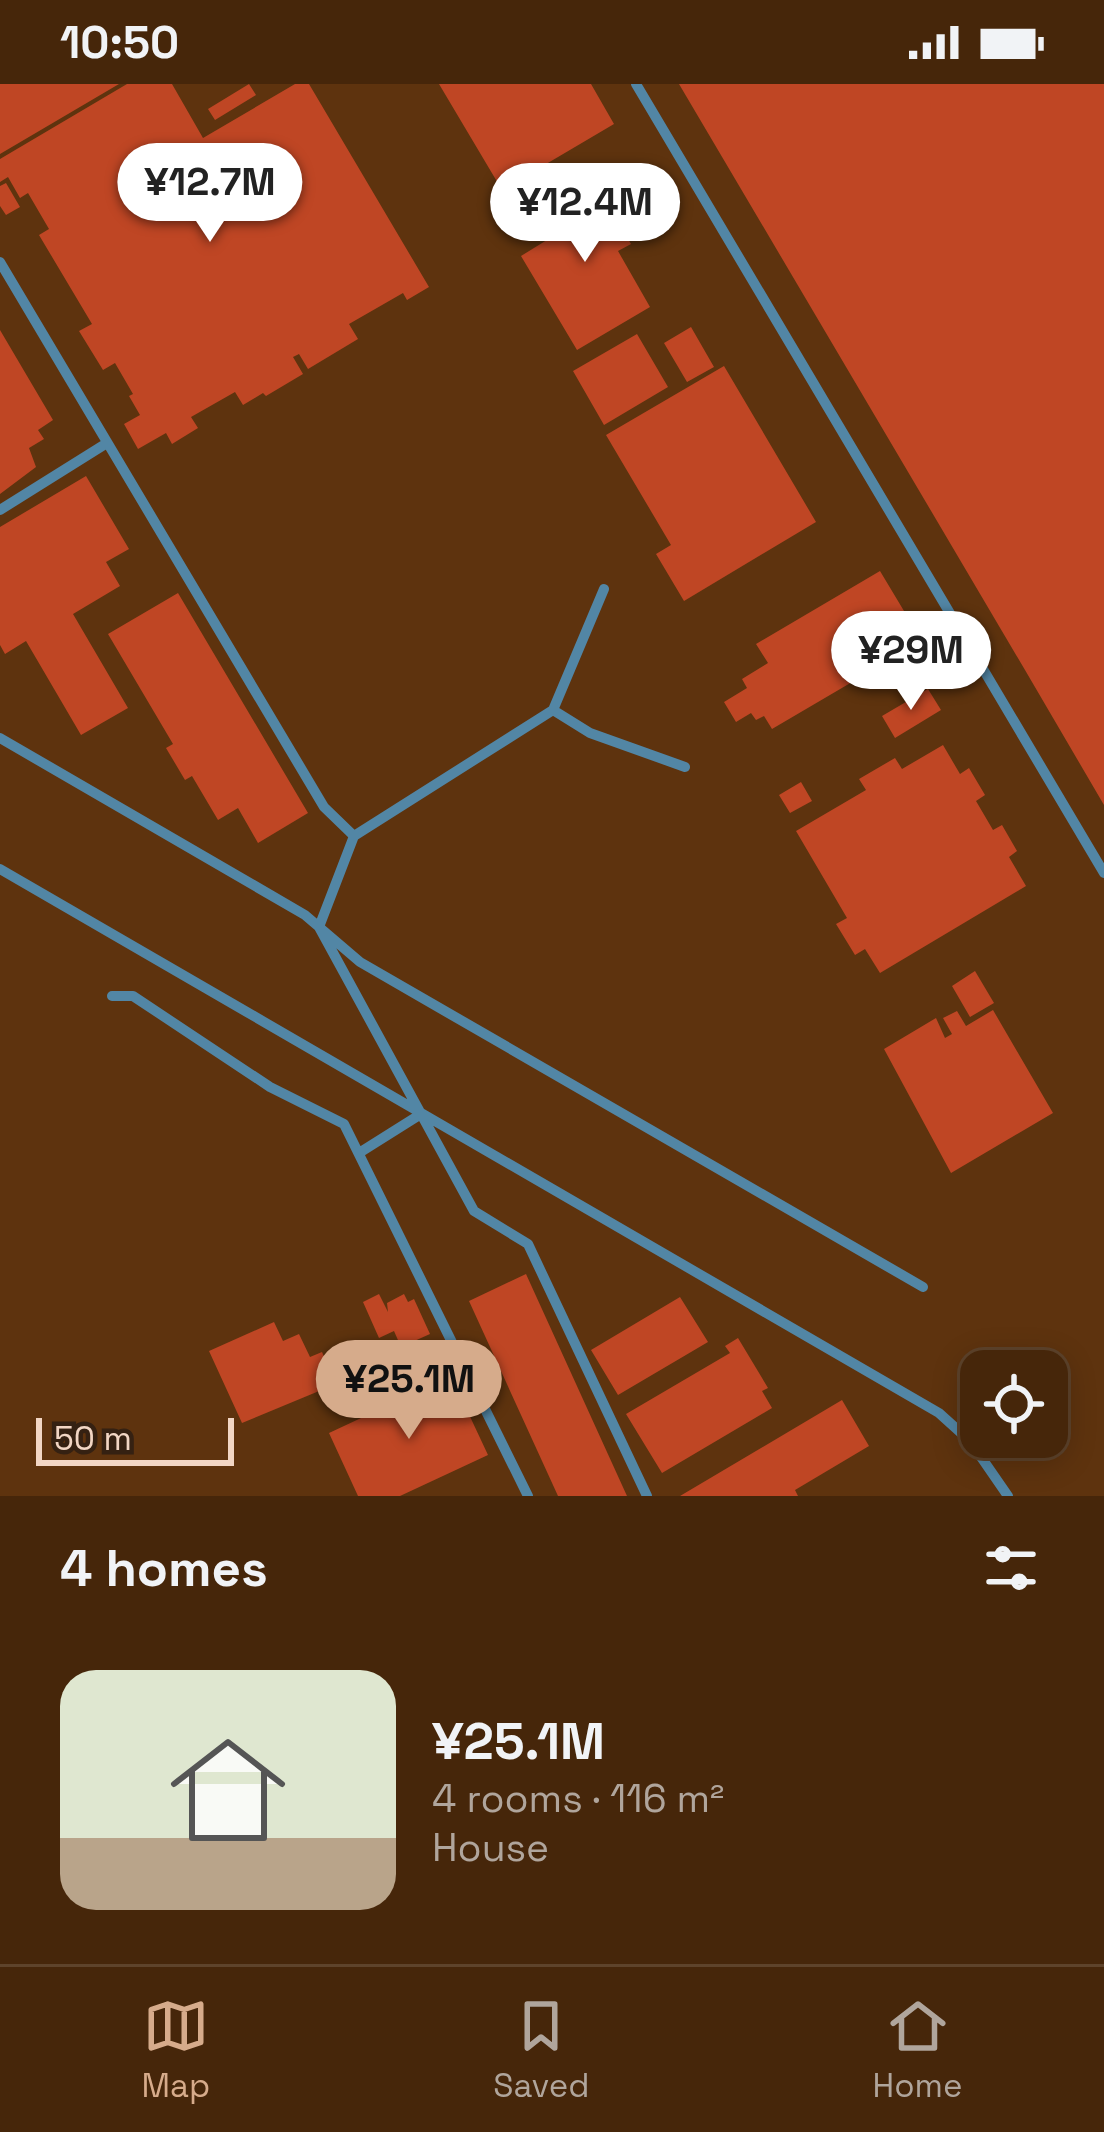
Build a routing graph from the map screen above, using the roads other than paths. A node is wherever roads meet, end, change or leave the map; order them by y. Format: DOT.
graph roads {
  1 [pos="636,84"];
  2 [pos="0,262"];
  3 [pos="107,443"];
  4 [pos="0,510"];
  5 [pos="604,589"];
  6 [pos="553,710"];
  7 [pos="0,738"];
  8 [pos="686,767"];
  9 [pos="354,836"];
  10 [pos="0,869"];
  11 [pos="1104,873"];
  12 [pos="319,927"];
  13 [pos="112,996"];
  14 [pos="421,1114"];
  15 [pos="359,1153"];
  16 [pos="923,1287"];
  17 [pos="528,1496"];
  18 [pos="646,1496"];
  19 [pos="1008,1496"];
  1 -- 11 [label="lane"];
  2 -- 3 [label="lane"];
  3 -- 4 [label="lane"];
  3 -- 9 [label="lane"];
  5 -- 6 [label="lane"];
  6 -- 8 [label="lane"];
  6 -- 9 [label="lane"];
  7 -- 12 [label="lane"];
  9 -- 12 [label="lane"];
  10 -- 14 [label="lane"];
  12 -- 14 [label="lane"];
  12 -- 16 [label="lane"];
  13 -- 15 [label="lane"];
  14 -- 15 [label="lane"];
  14 -- 18 [label="lane"];
  14 -- 19 [label="lane"];
  15 -- 17 [label="lane"];
}
